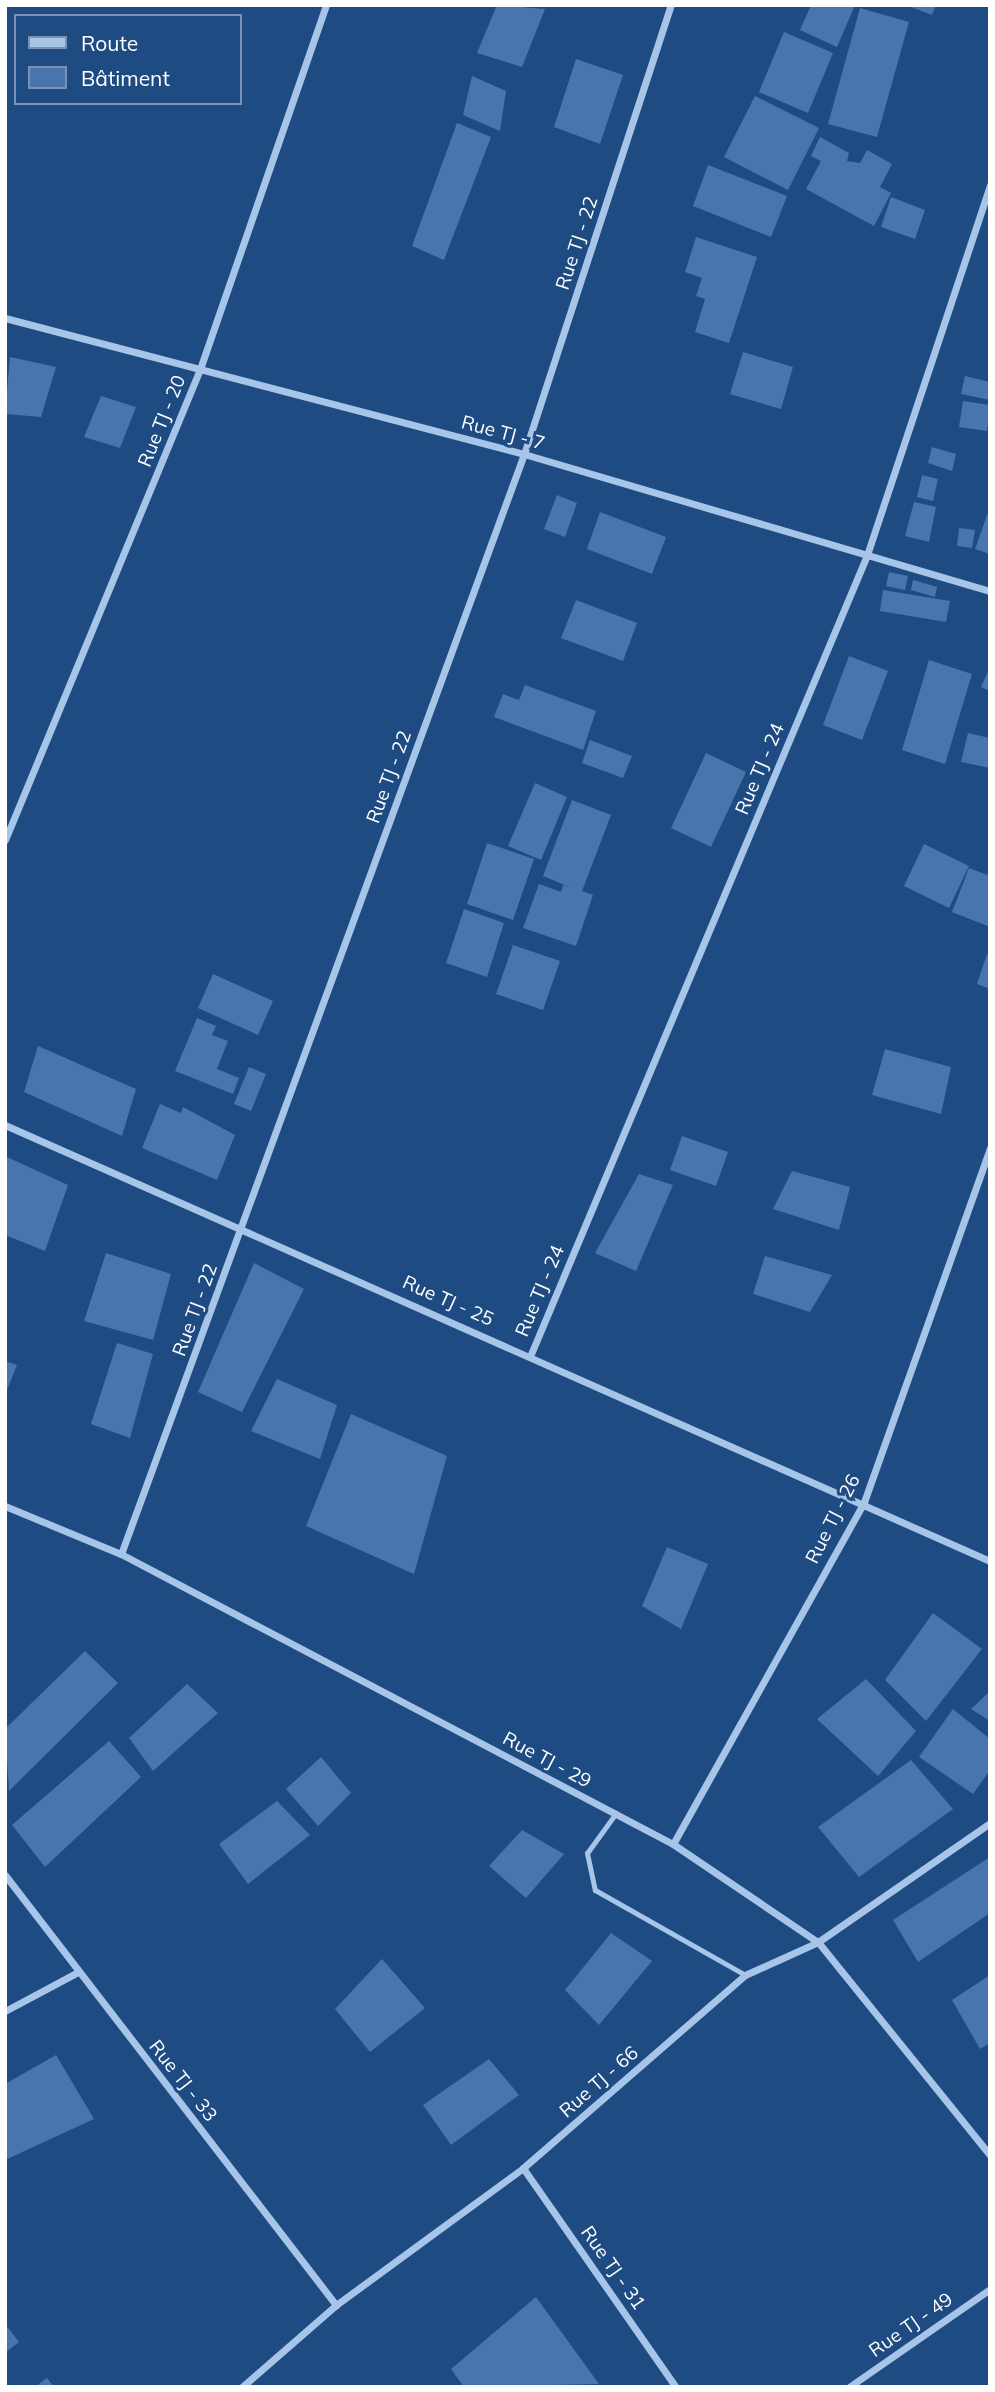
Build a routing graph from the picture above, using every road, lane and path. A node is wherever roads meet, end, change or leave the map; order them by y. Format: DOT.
graph roads {
  1 [pos="326,5"];
  2 [pos="671,5"];
  3 [pos="990,184"];
  4 [pos="5,318"];
  5 [pos="200,369"];
  6 [pos="524,454"];
  7 [pos="867,555"];
  8 [pos="990,591"];
  9 [pos="5,840"];
  10 [pos="5,1125"];
  11 [pos="990,1148"];
  12 [pos="242,1228"];
  13 [pos="531,1354"];
  14 [pos="863,1502"];
  15 [pos="5,1506"];
  16 [pos="121,1554"];
  17 [pos="990,1561"];
  18 [pos="616,1813"];
  19 [pos="990,1823"];
  20 [pos="673,1844"];
  21 [pos="5,1875"];
  22 [pos="818,1942"];
  23 [pos="78,1972"];
  24 [pos="745,1975"];
  25 [pos="5,2011"];
  26 [pos="990,2155"];
  27 [pos="523,2168"];
  28 [pos="990,2288"];
  29 [pos="336,2305"];
  30 [pos="243,2387"];
  31 [pos="676,2387"];
  32 [pos="849,2387"];
  1 -- 5 [label="street, Rue TJ - 20"];
  2 -- 6 [label="street, Rue TJ - 22"];
  3 -- 7 [label="street, Rue TJ - 24"];
  4 -- 5 [label="street, Rue TJ - 7"];
  5 -- 6 [label="street, Rue TJ - 7"];
  5 -- 9 [label="street, Rue TJ - 20"];
  6 -- 7 [label="street, Rue TJ - 7"];
  6 -- 12 [label="street, Rue TJ - 22"];
  7 -- 8 [label="street, Rue TJ - 7"];
  7 -- 13 [label="street, Rue TJ - 24"];
  10 -- 12 [label="street, Rue TJ - 25"];
  11 -- 14 [label="street, Rue TJ - 26"];
  12 -- 13 [label="street, Rue TJ - 25"];
  12 -- 16 [label="street, Rue TJ - 22"];
  13 -- 14 [label="street, Rue TJ - 25"];
  14 -- 17 [label="street, Rue TJ - 25"];
  14 -- 20 [label="street, Rue TJ - 26"];
  15 -- 16 [label="street, Rue TJ - 29"];
  16 -- 18 [label="street, Rue TJ - 29"];
  18 -- 20 [label="street, Rue TJ - 29"];
  18 -- 24 [label="lane"];
  19 -- 22 [label="street, Rue TJ - 66"];
  20 -- 22 [label="street, Rue TJ - 29"];
  21 -- 23 [label="street, Rue TJ - 33"];
  22 -- 24 [label="street, Rue TJ - 66"];
  22 -- 26 [label="street, Rue TJ - 29"];
  23 -- 25 [label="street"];
  23 -- 29 [label="street, Rue TJ - 33"];
  24 -- 27 [label="street, Rue TJ - 66"];
  27 -- 29 [label="street, Rue TJ - 66"];
  27 -- 31 [label="street, Rue TJ - 31"];
  28 -- 32 [label="street, Rue TJ - 49"];
  29 -- 30 [label="street, Rue TJ - 66"];
}
